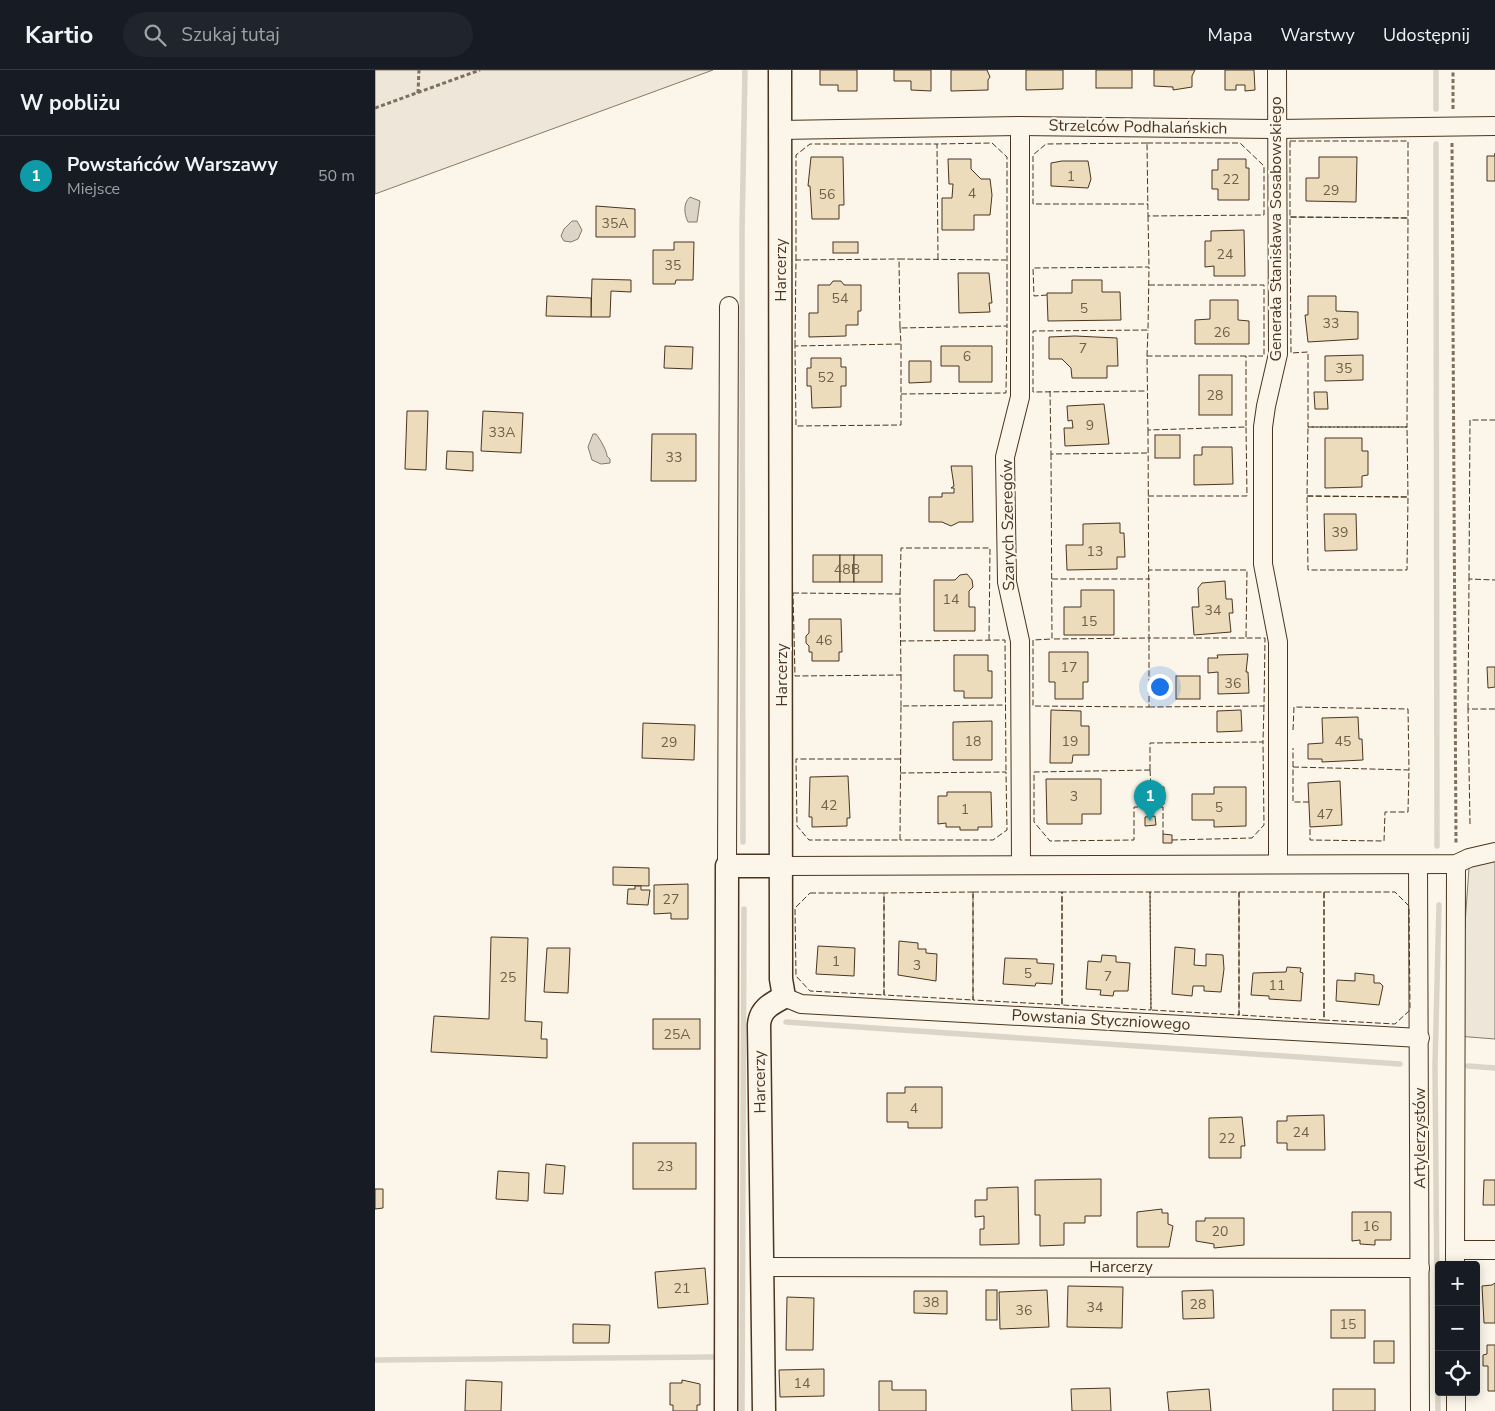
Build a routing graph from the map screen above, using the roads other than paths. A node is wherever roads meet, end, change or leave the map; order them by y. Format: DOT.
graph roads {
  1 [pos="781,70"];
  2 [pos="1277,70"];
  3 [pos="1020,126"];
  4 [pos="1495,126"];
  5 [pos="1277,129"];
  6 [pos="781,130"];
  7 [pos="729,306"];
  8 [pos="1495,852"];
  9 [pos="1278,864"];
  10 [pos="1456,864"];
  11 [pos="1021,865"];
  12 [pos="1419,865"];
  13 [pos="727,866"];
  14 [pos="782,866"];
  15 [pos="784,997"];
  16 [pos="1420,1038"];
  17 [pos="1495,1250"];
  18 [pos="1455,1257"];
  19 [pos="763,1267"];
  20 [pos="1420,1268"];
  21 [pos="1456,1396"];
  22 [pos="726,1411"];
  23 [pos="764,1411"];
  24 [pos="1420,1411"];
  25 [pos="1456,1411"];
  1 -- 6 [label="street, Harcerzy"];
  2 -- 5 [label="street, Generała Stanisława Sosabowskiego"];
  3 -- 5 [label="street, Strzelców Podhalańskich"];
  3 -- 6 [label="street, Strzelców Podhalańskich"];
  3 -- 11 [label="street, Szarych Szeregów"];
  4 -- 5 [label="street, Strzelców Podhalańskich"];
  5 -- 9 [label="street, Generała Stanisława Sosabowskiego"];
  6 -- 14 [label="street, Harcerzy"];
  7 -- 13 [label="street, Harcerzy"];
  8 -- 10 [label="street"];
  9 -- 11 [label="street"];
  9 -- 12 [label="street"];
  10 -- 12 [label="street"];
  10 -- 18 [label="street"];
  11 -- 14 [label="street"];
  12 -- 16 [label="street, Artylerzystów"];
  13 -- 14 [label="street"];
  13 -- 22 [label="street, Harcerzy"];
  14 -- 15 [label="street, Harcerzy"];
  15 -- 16 [label="street, Powstania Styczniowego"];
  15 -- 19 [label="street, Harcerzy"];
  16 -- 20 [label="street, Artylerzystów"];
  17 -- 18 [label="street"];
  19 -- 20 [label="street, Harcerzy"];
  19 -- 23 [label="street, Harcerzy"];
  20 -- 24 [label="street, Artylerzystów"];
  21 -- 25 [label="street"];
}
